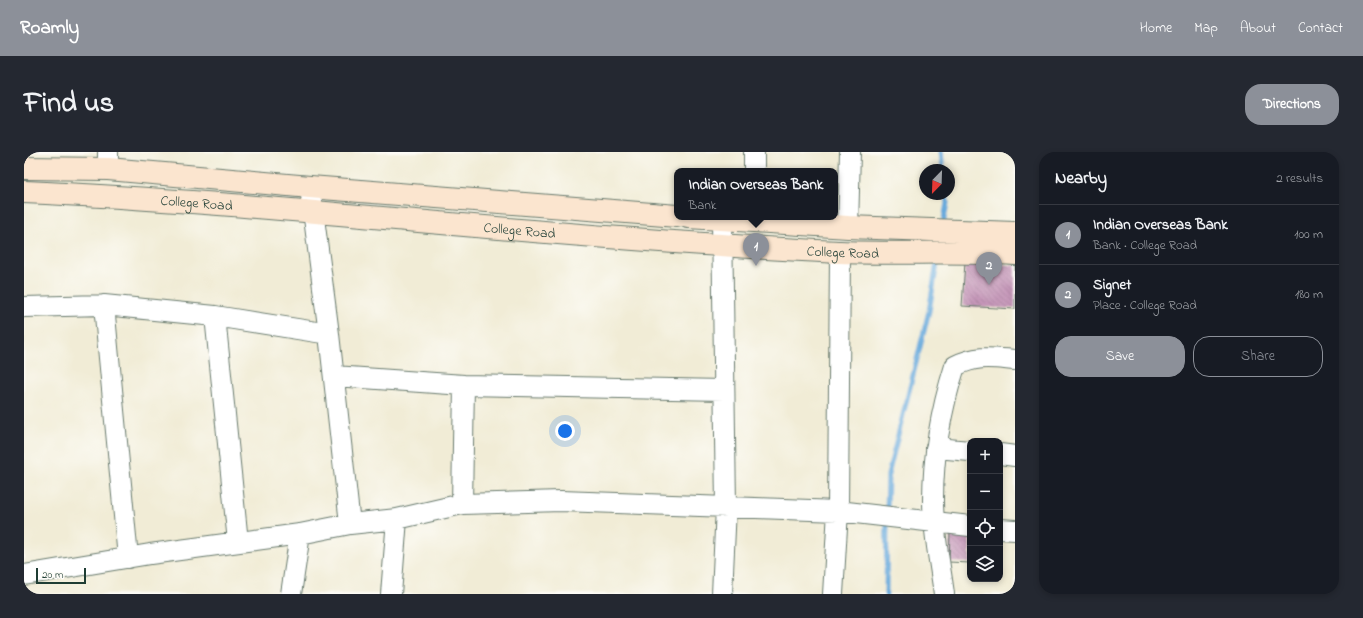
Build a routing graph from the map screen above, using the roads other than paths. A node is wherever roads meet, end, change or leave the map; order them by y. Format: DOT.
graph roads {
  1 [pos="754,152"];
  2 [pos="850,152"];
  3 [pos="108,161"];
  4 [pos="24,168"];
  5 [pos="754,168"];
  6 [pos="310,187"];
  7 [pos="24,192"];
  8 [pos="313,212"];
  9 [pos="674,216"];
  10 [pos="722,220"];
  11 [pos="766,220"];
  12 [pos="848,227"];
  13 [pos="1015,233"];
  14 [pos="962,241"];
  15 [pos="721,245"];
  16 [pos="840,252"];
  17 [pos="1015,254"];
  18 [pos="104,305"];
  19 [pos="24,307"];
  20 [pos="215,316"];
  21 [pos="329,334"];
  22 [pos="1015,360"];
  23 [pos="334,376"];
  24 [pos="464,386"];
  25 [pos="724,390"];
  26 [pos="936,448"];
  27 [pos="967,452"];
  28 [pos="1003,454"];
  29 [pos="1015,456"];
  30 [pos="462,504"];
  31 [pos="726,506"];
  32 [pos="838,511"];
  33 [pos="397,519"];
  34 [pos="934,523"];
  35 [pos="350,524"];
  36 [pos="967,526"];
  37 [pos="1003,529"];
  38 [pos="1015,530"];
  39 [pos="300,534"];
  40 [pos="238,542"];
  41 [pos="128,558"];
  42 [pos="24,575"];
  43 [pos="291,594"];
  44 [pos="391,594"];
  45 [pos="722,594"];
  46 [pos="833,594"];
  47 [pos="944,594"];
  1 -- 5 [label="street"];
  2 -- 12 [label="street"];
  3 -- 4 [label="main road, College Road"];
  3 -- 6 [label="main road, College Road"];
  6 -- 8 [label="street"];
  6 -- 9 [label="main road, College Road"];
  7 -- 8 [label="main road, College Road"];
  8 -- 15 [label="main road, College Road"];
  8 -- 21 [label="street"];
  10 -- 15 [label="street"];
  11 -- 12 [label="main road, College Road"];
  12 -- 14 [label="main road, College Road"];
  13 -- 14 [label="main road, College Road"];
  14 -- 16 [label="main road, College Road"];
  14 -- 17 [label="main road, College Road"];
  15 -- 16 [label="main road, College Road"];
  15 -- 25 [label="street"];
  16 -- 32 [label="street"];
  18 -- 19 [label="street"];
  18 -- 20 [label="street"];
  18 -- 41 [label="street"];
  20 -- 21 [label="street"];
  20 -- 40 [label="street"];
  21 -- 23 [label="street"];
  22 -- 26 [label="street"];
  23 -- 24 [label="street"];
  23 -- 35 [label="street"];
  24 -- 25 [label="street"];
  24 -- 30 [label="street"];
  25 -- 31 [label="street"];
  26 -- 27 [label="street"];
  26 -- 34 [label="street"];
  28 -- 29 [label="street"];
  30 -- 31 [label="street"];
  30 -- 33 [label="street"];
  31 -- 32 [label="street"];
  31 -- 45 [label="street"];
  32 -- 34 [label="street"];
  32 -- 46 [label="street"];
  33 -- 35 [label="street"];
  33 -- 44 [label="street"];
  34 -- 36 [label="street"];
  34 -- 47 [label="street"];
  35 -- 39 [label="street"];
  37 -- 38 [label="street"];
  39 -- 40 [label="street"];
  39 -- 43 [label="street"];
  40 -- 41 [label="street"];
  41 -- 42 [label="street"];
}
